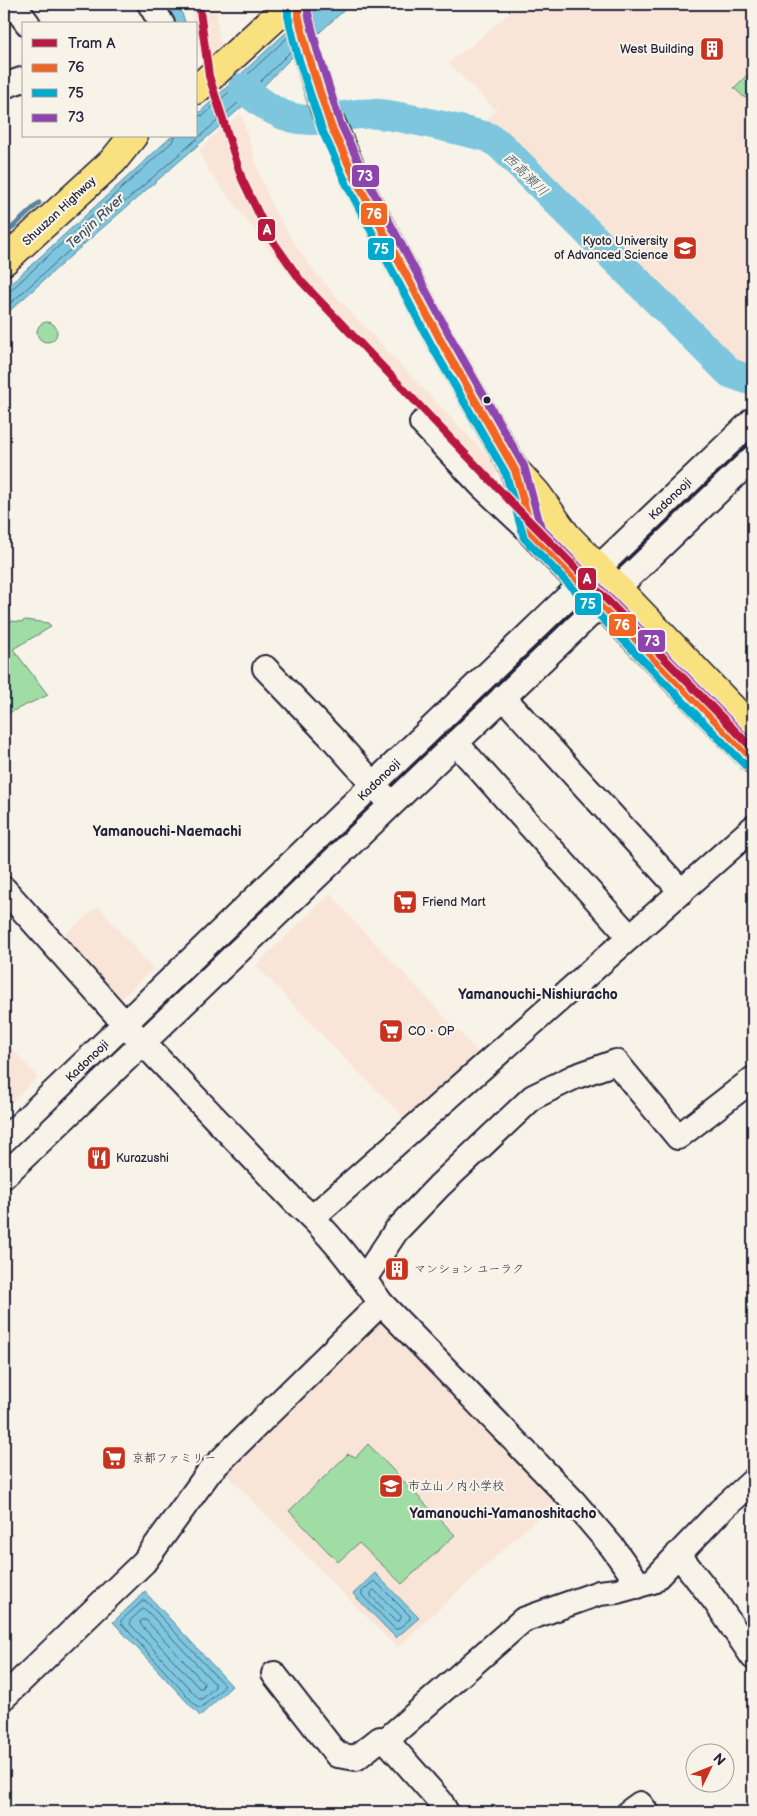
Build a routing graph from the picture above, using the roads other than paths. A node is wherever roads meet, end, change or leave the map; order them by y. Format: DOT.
graph roads {
  1 [pos="13,4"];
  2 [pos="138,4"];
  3 [pos="268,4"];
  4 [pos="295,7"];
  5 [pos="156,20"];
  6 [pos="26,22"];
  7 [pos="22,80"];
  8 [pos="198,82"];
  9 [pos="4,86"];
  10 [pos="131,138"];
  11 [pos="145,138"];
  12 [pos="113,160"];
  13 [pos="4,261"];
  14 [pos="753,420"];
  15 [pos="422,422"];
  16 [pos="753,458"];
  17 [pos="515,470"];
  18 [pos="532,533"];
  19 [pos="590,576"];
  20 [pos="609,596"];
  21 [pos="265,668"];
  22 [pos="504,697"];
  23 [pos="753,730"];
  24 [pos="456,743"];
  25 [pos="753,759"];
  26 [pos="374,785"];
  27 [pos="392,804"];
  28 [pos="753,828"];
  29 [pos="4,889"];
  30 [pos="682,892"];
  31 [pos="630,937"];
  32 [pos="191,960"];
  33 [pos="209,980"];
  34 [pos="125,1024"];
  35 [pos="143,1044"];
  36 [pos="753,1078"];
  37 [pos="4,1140"];
  38 [pos="4,1176"];
  39 [pos="312,1217"];
  40 [pos="364,1280"];
  41 [pos="381,1303"];
  42 [pos="753,1481"];
  43 [pos="678,1554"];
  44 [pos="637,1586"];
  45 [pos="753,1657"];
  46 [pos="274,1674"];
  47 [pos="4,1697"];
  48 [pos="386,1740"];
  49 [pos="446,1812"];
  50 [pos="629,1812"];
  51 [pos="646,1812"];
  1 -- 6 [label="street"];
  2 -- 5 [label="street"];
  3 -- 8 [label="main road"];
  4 -- 8 [label="main road"];
  4 -- 17 [label="main road"];
  7 -- 9 [label="street"];
  10 -- 12 [label="main road, Shuuzan Highway"];
  11 -- 12 [label="main road, Shuuzan Highway"];
  12 -- 13 [label="main road, Shuuzan Highway"];
  14 -- 19 [label="street, Kadonooji"];
  15 -- 18 [label="street"];
  16 -- 20 [label="street, Kadonooji"];
  17 -- 18 [label="main road"];
  17 -- 19 [label="main road"];
  18 -- 19 [label="main road"];
  19 -- 20 [label="main road"];
  19 -- 26 [label="street, Kadonooji"];
  20 -- 22 [label="street, Kadonooji"];
  20 -- 23 [label="main road"];
  20 -- 25 [label="main road"];
  21 -- 26 [label="street"];
  22 -- 24 [label="street, Kadonooji"];
  22 -- 30 [label="street"];
  24 -- 27 [label="street, Kadonooji"];
  24 -- 31 [label="street"];
  26 -- 27 [label="street"];
  26 -- 32 [label="street, Kadonooji"];
  27 -- 33 [label="street, Kadonooji"];
  28 -- 30 [label="street"];
  29 -- 34 [label="street"];
  30 -- 31 [label="street"];
  31 -- 39 [label="street"];
  32 -- 33 [label="street"];
  32 -- 34 [label="street, Kadonooji"];
  33 -- 35 [label="street, Kadonooji"];
  34 -- 35 [label="street"];
  34 -- 37 [label="street, Kadonooji"];
  35 -- 38 [label="street, Kadonooji"];
  35 -- 39 [label="street"];
  36 -- 40 [label="street"];
  39 -- 40 [label="street"];
  40 -- 41 [label="street"];
  41 -- 44 [label="street"];
  41 -- 47 [label="street"];
  42 -- 43 [label="street"];
  43 -- 44 [label="street"];
  43 -- 45 [label="street"];
  44 -- 48 [label="street"];
  46 -- 48 [label="street"];
  48 -- 49 [label="street"];
  50 -- 51 [label="street"];
}
